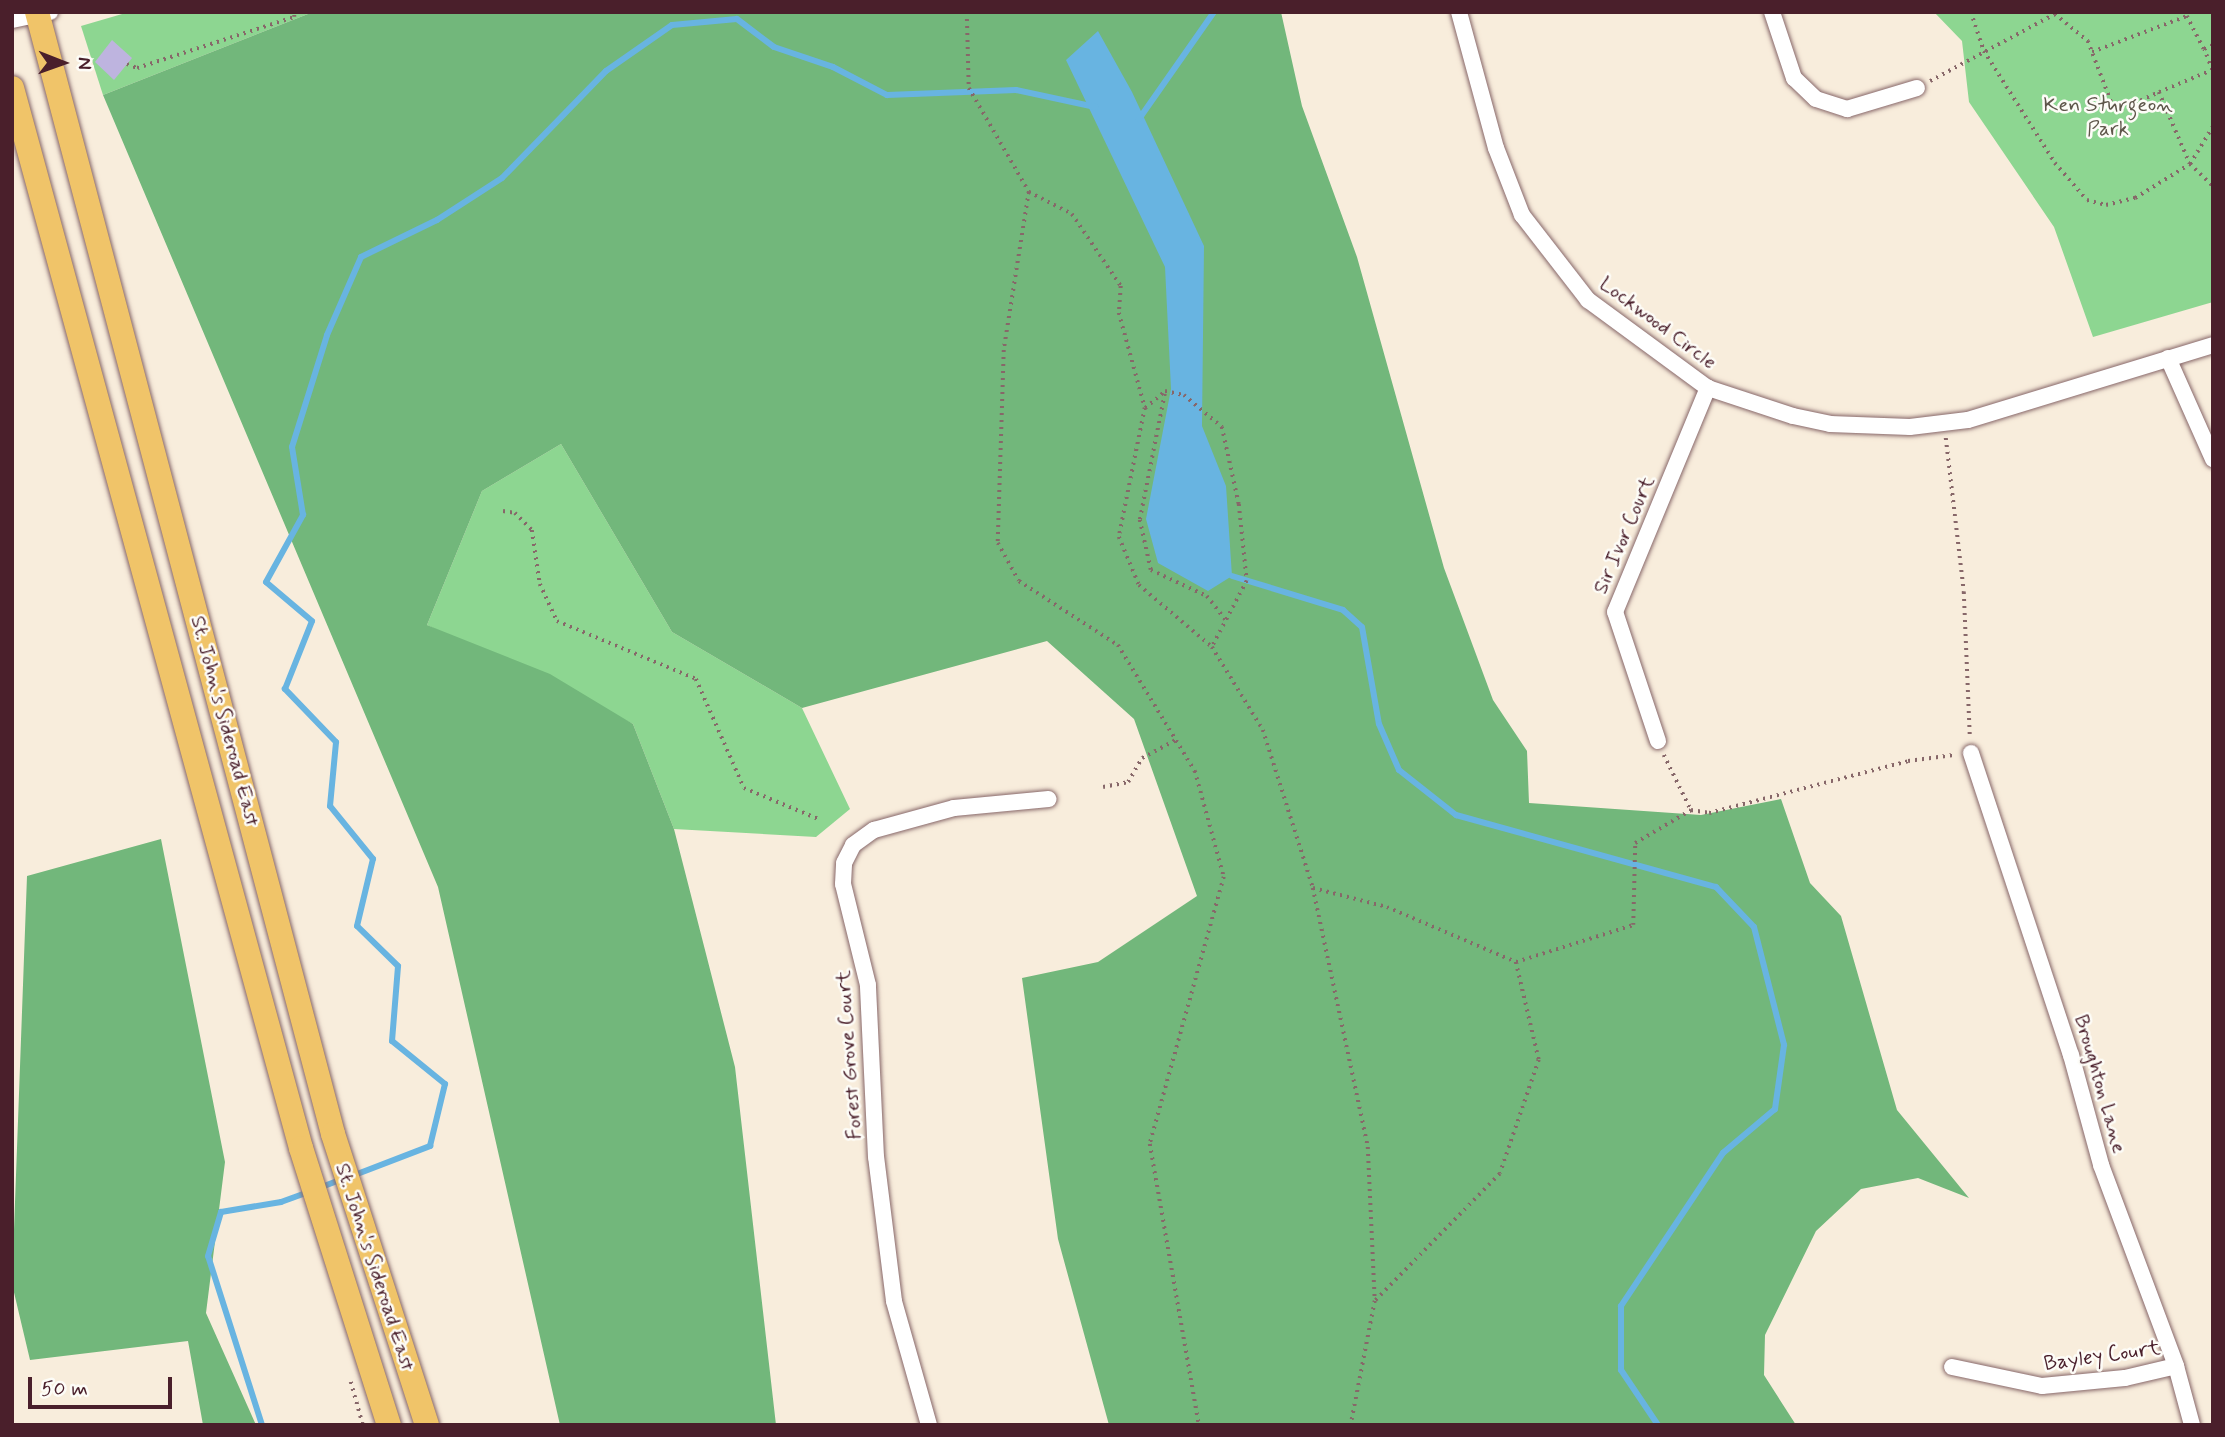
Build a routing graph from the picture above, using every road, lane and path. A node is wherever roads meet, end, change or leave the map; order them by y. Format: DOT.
graph roads {
  1 [pos="294,12"];
  2 [pos="967,12"];
  3 [pos="1459,12"];
  4 [pos="1772,12"];
  5 [pos="1971,12"];
  6 [pos="42,13"];
  7 [pos="2056,13"];
  8 [pos="12,20"];
  9 [pos="2213,45"];
  10 [pos="2204,49"];
  11 [pos="1984,51"];
  12 [pos="2092,52"];
  13 [pos="127,64"];
  14 [pos="12,88"];
  15 [pos="1917,88"];
  16 [pos="2159,92"];
  17 [pos="2213,126"];
  18 [pos="2190,164"];
  19 [pos="2213,186"];
  20 [pos="1029,192"];
  21 [pos="2213,345"];
  22 [pos="2168,358"];
  23 [pos="1708,388"];
  24 [pos="1165,391"];
  25 [pos="1145,408"];
  26 [pos="1944,423"];
  27 [pos="2213,459"];
  28 [pos="503,511"];
  29 [pos="1226,620"];
  30 [pos="1212,647"];
  31 [pos="1176,740"];
  32 [pos="1658,741"];
  33 [pos="1971,753"];
  34 [pos="1103,787"];
  35 [pos="1049,799"];
  36 [pos="1691,810"];
  37 [pos="821,820"];
  38 [pos="1313,888"];
  39 [pos="1516,962"];
  40 [pos="1375,1301"];
  41 [pos="2176,1366"];
  42 [pos="1952,1367"];
  43 [pos="389,1425"];
  44 [pos="427,1425"];
  45 [pos="929,1425"];
  46 [pos="1199,1425"];
  47 [pos="1351,1425"];
  48 [pos="2192,1425"];
  1 -- 13 [label="path"];
  2 -- 20 [label="path"];
  3 -- 23 [label="street, Lockwood Circle"];
  4 -- 15 [label="street"];
  5 -- 11 [label="path"];
  6 -- 8 [label="street"];
  6 -- 44 [label="main road, St. John's Sideroad East"];
  7 -- 11 [label="path"];
  7 -- 12 [label="path"];
  9 -- 10 [label="path"];
  10 -- 12 [label="path"];
  10 -- 16 [label="path"];
  11 -- 15 [label="path"];
  11 -- 18 [label="path"];
  12 -- 16 [label="path"];
  14 -- 43 [label="main road, St. John's Sideroad East"];
  16 -- 18 [label="path"];
  17 -- 18 [label="path"];
  18 -- 19 [label="path"];
  20 -- 25 [label="path"];
  20 -- 31 [label="path"];
  21 -- 22 [label="street, Lockwood Circle"];
  22 -- 26 [label="street, Lockwood Circle"];
  22 -- 27 [label="street"];
  23 -- 26 [label="street, Lockwood Circle"];
  23 -- 32 [label="street, Sir Ivor Court"];
  24 -- 25 [label="path"];
  24 -- 29 [label="path"];
  24 -- 29 [label="path"];
  25 -- 30 [label="path"];
  26 -- 33 [label="path"];
  28 -- 37 [label="path"];
  29 -- 30 [label="path"];
  30 -- 38 [label="path"];
  31 -- 34 [label="path"];
  31 -- 46 [label="path"];
  32 -- 36 [label="path"];
  33 -- 36 [label="path"];
  33 -- 41 [label="street, Broughton Lane"];
  35 -- 45 [label="street, Forest Grove Court"];
  36 -- 39 [label="path"];
  38 -- 39 [label="path"];
  38 -- 40 [label="path"];
  39 -- 40 [label="path"];
  40 -- 47 [label="path"];
  41 -- 42 [label="street, Bayley Court"];
  41 -- 48 [label="street, Broughton Lane"];
}
